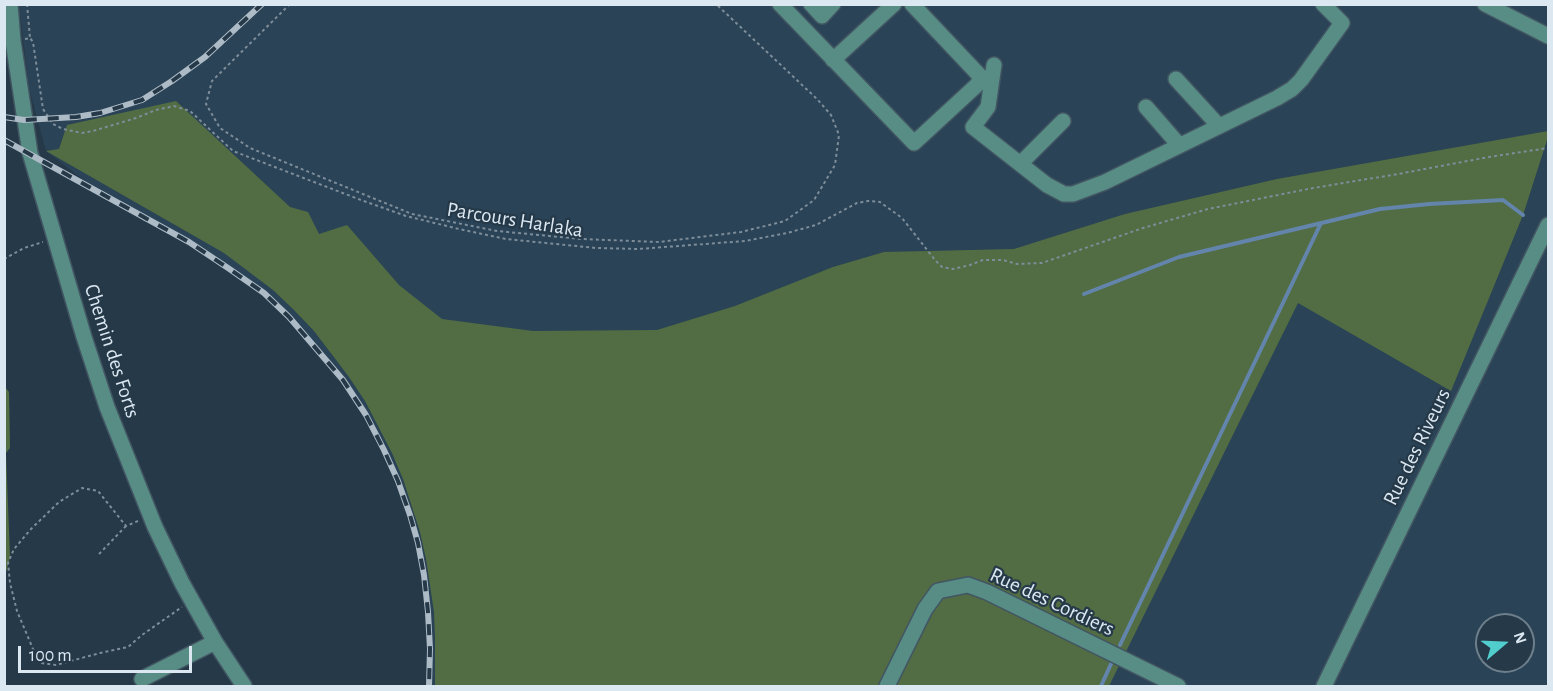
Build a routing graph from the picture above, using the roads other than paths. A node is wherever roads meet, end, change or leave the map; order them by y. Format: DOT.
graph roads {
  1 [pos="10,4"];
  2 [pos="780,4"];
  3 [pos="811,4"];
  4 [pos="833,4"];
  5 [pos="894,4"];
  6 [pos="912,4"];
  7 [pos="1323,4"];
  8 [pos="1485,4"];
  9 [pos="1548,36"];
  10 [pos="834,60"];
  11 [pos="994,65"];
  12 [pos="1176,79"];
  13 [pos="1146,107"];
  14 [pos="1063,121"];
  15 [pos="1219,126"];
  16 [pos="1179,145"];
  17 [pos="1020,164"];
  18 [pos="1548,225"];
  19 [pos="215,642"];
  20 [pos="142,679"];
  21 [pos="244,687"];
  22 [pos="886,687"];
  23 [pos="1178,687"];
  24 [pos="1324,687"];
  1 -- 19 [label="street, Chemin des Forts"];
  2 -- 10 [label="street"];
  3 -- 4 [label="street"];
  5 -- 10 [label="street"];
  6 -- 10 [label="street"];
  7 -- 15 [label="street"];
  8 -- 9 [label="street"];
  11 -- 17 [label="street"];
  12 -- 15 [label="street"];
  13 -- 16 [label="street"];
  14 -- 17 [label="street"];
  15 -- 16 [label="street"];
  16 -- 17 [label="street"];
  18 -- 24 [label="street, Rue des Riveurs"];
  19 -- 20 [label="street"];
  19 -- 21 [label="street, Chemin des Forts"];
  22 -- 23 [label="street, Rue des Cordiers"];
}
